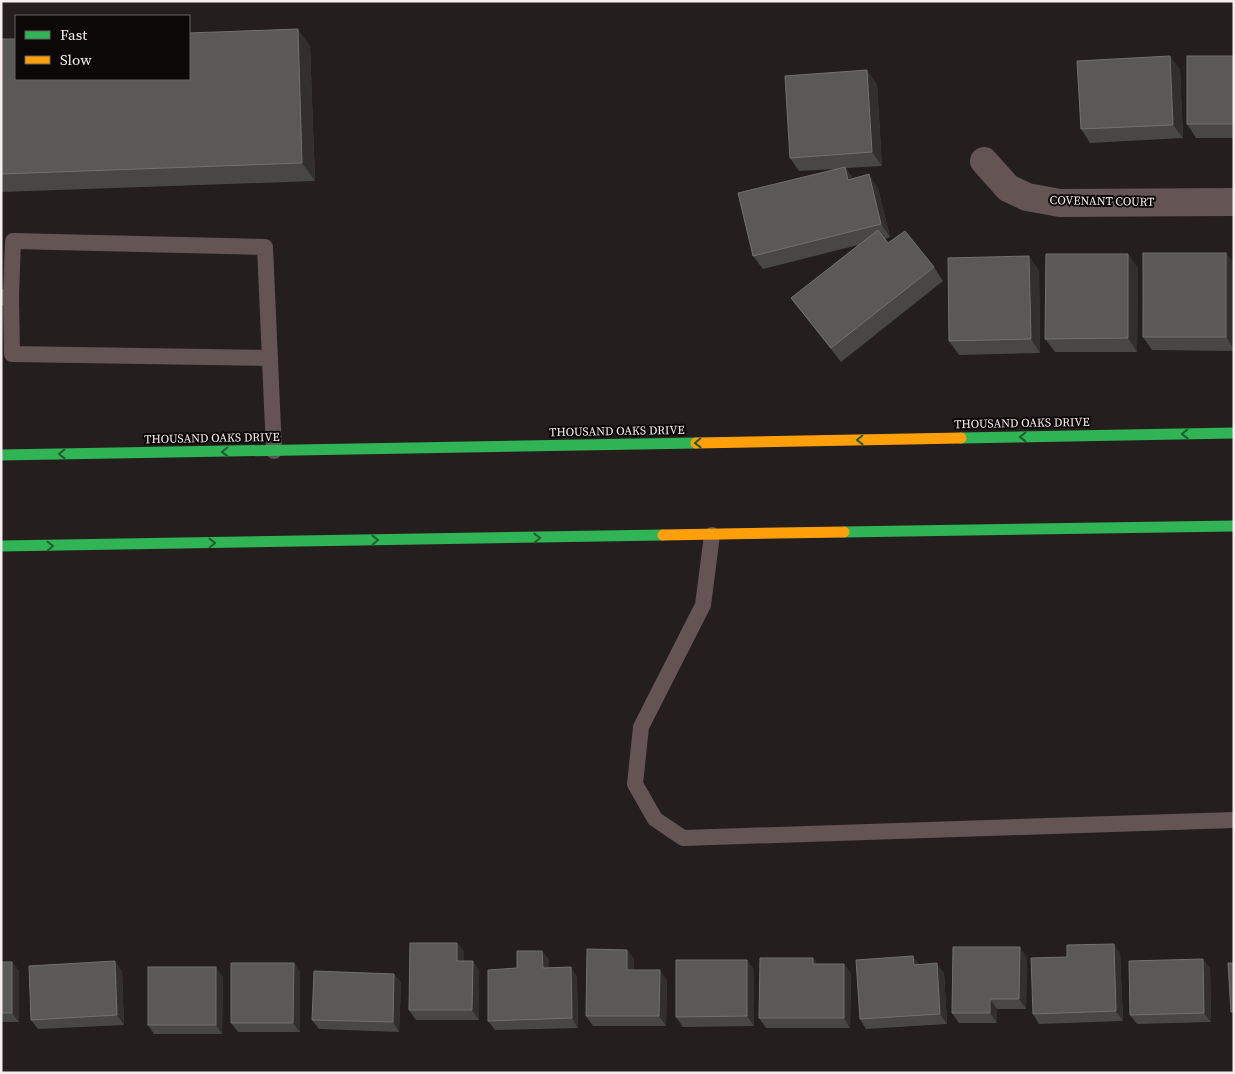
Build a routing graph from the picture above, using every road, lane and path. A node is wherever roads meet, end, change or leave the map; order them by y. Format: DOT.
graph roads {
  1 [pos="984,161"];
  2 [pos="1234,202"];
  3 [pos="6,297"];
  4 [pos="270,358"];
  5 [pos="1234,433"];
  6 [pos="274,451"];
  7 [pos="1,455"];
  8 [pos="1234,526"];
  9 [pos="712,535"];
  10 [pos="1,546"];
  11 [pos="1234,820"];
  1 -- 2 [label="street, COVENANT COURT"];
  3 -- 4 [label="lane"];
  3 -- 4 [label="lane"];
  4 -- 6 [label="lane"];
  5 -- 6 [label="main road, THOUSAND OAKS DRIVE, one-way"];
  6 -- 7 [label="main road, THOUSAND OAKS DRIVE, one-way"];
  8 -- 9 [label="main road"];
  10 -- 9 [label="main road, one-way"];
  9 -- 11 [label="lane"];
}
